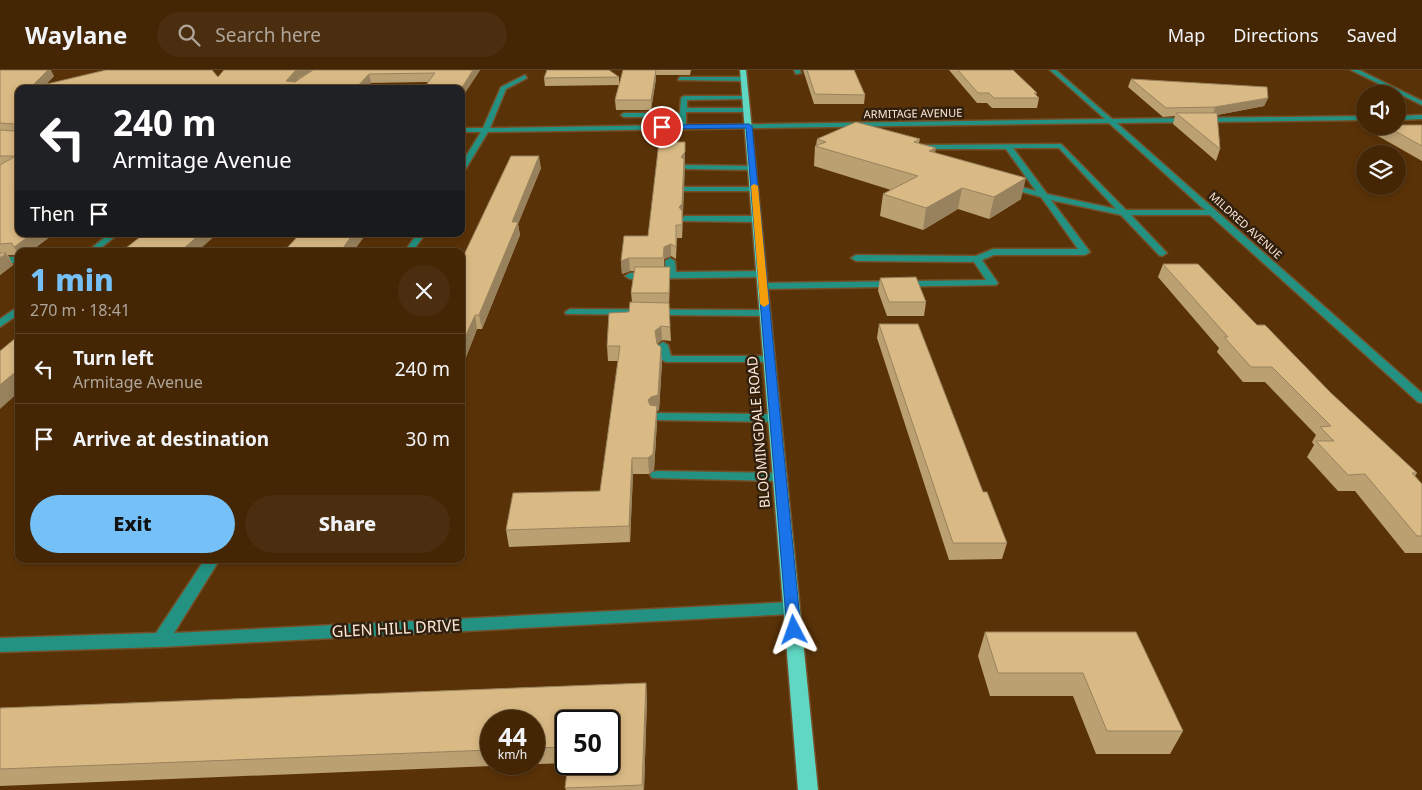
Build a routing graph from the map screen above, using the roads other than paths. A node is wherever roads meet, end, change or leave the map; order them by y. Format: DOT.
graph roads {
  1 [pos="743,70"];
  2 [pos="1053,70"];
  3 [pos="1354,70"];
  4 [pos="525,77"];
  5 [pos="680,79"];
  6 [pos="744,79"];
  7 [pos="746,98"];
  8 [pos="1422,103"];
  9 [pos="747,110"];
  10 [pos="683,113"];
  11 [pos="624,115"];
  12 [pos="1422,117"];
  13 [pos="1356,118"];
  14 [pos="1406,118"];
  15 [pos="1112,121"];
  16 [pos="749,126"];
  17 [pos="682,127"];
  18 [pos="465,130"];
  19 [pos="484,130"];
  20 [pos="1008,146"];
  21 [pos="924,156"];
  22 [pos="465,164"];
  23 [pos="687,167"];
  24 [pos="752,168"];
  25 [pos="1001,183"];
  26 [pos="687,189"];
  27 [pos="754,189"];
  28 [pos="1046,196"];
  29 [pos="1214,212"];
  30 [pos="1124,213"];
  31 [pos="685,219"];
  32 [pos="757,220"];
  33 [pos="110,237"];
  34 [pos="419,237"];
  35 [pos="96,248"];
  36 [pos="411,248"];
  37 [pos="1162,253"];
  38 [pos="856,258"];
  39 [pos="978,259"];
  40 [pos="0,260"];
  41 [pos="15,260"];
  42 [pos="670,261"];
  43 [pos="671,274"];
  44 [pos="630,276"];
  45 [pos="762,280"];
  46 [pos="15,312"];
  47 [pos="570,312"];
  48 [pos="765,313"];
  49 [pos="0,324"];
  50 [pos="663,346"];
  51 [pos="768,359"];
  52 [pos="1422,399"];
  53 [pos="656,418"];
  54 [pos="774,418"];
  55 [pos="657,476"];
  56 [pos="780,477"];
  57 [pos="210,563"];
  58 [pos="792,608"];
  59 [pos="161,640"];
  60 [pos="0,645"];
  61 [pos="808,790"];
  1 -- 6 [label="main road, BLOOMINGDALE ROAD"];
  2 -- 15 [label="street, MILDRED AVENUE"];
  3 -- 8 [label="street"];
  4 -- 19 [label="street"];
  5 -- 6 [label="street"];
  6 -- 7 [label="main road, BLOOMINGDALE ROAD"];
  7 -- 9 [label="main road, BLOOMINGDALE ROAD"];
  7 -- 10 [label="street"];
  9 -- 10 [label="street"];
  9 -- 16 [label="main road, BLOOMINGDALE ROAD"];
  10 -- 11 [label="street"];
  10 -- 17 [label="street"];
  12 -- 14 [label="street"];
  13 -- 15 [label="street, ARMITAGE AVENUE"];
  15 -- 16 [label="street, ARMITAGE AVENUE"];
  15 -- 29 [label="street, MILDRED AVENUE"];
  16 -- 17 [label="street, ARMITAGE AVENUE"];
  16 -- 24 [label="main road, BLOOMINGDALE ROAD"];
  17 -- 19 [label="street, ARMITAGE AVENUE"];
  18 -- 19 [label="street, ARMITAGE AVENUE"];
  19 -- 22 [label="street"];
  20 -- 21 [label="street"];
  20 -- 28 [label="street"];
  20 -- 30 [label="street"];
  23 -- 24 [label="street"];
  24 -- 27 [label="main road, BLOOMINGDALE ROAD"];
  25 -- 28 [label="street"];
  26 -- 27 [label="street"];
  27 -- 32 [label="main road, BLOOMINGDALE ROAD"];
  28 -- 30 [label="street"];
  28 -- 39 [label="street"];
  29 -- 30 [label="street"];
  29 -- 52 [label="street, MILDRED AVENUE"];
  30 -- 37 [label="street"];
  31 -- 32 [label="street"];
  32 -- 45 [label="main road, BLOOMINGDALE ROAD"];
  33 -- 35 [label="street"];
  34 -- 36 [label="street"];
  38 -- 39 [label="street"];
  39 -- 45 [label="street"];
  40 -- 41 [label="street"];
  42 -- 43 [label="street"];
  43 -- 44 [label="street"];
  43 -- 45 [label="street"];
  45 -- 48 [label="main road, BLOOMINGDALE ROAD"];
  46 -- 49 [label="street"];
  47 -- 48 [label="street"];
  48 -- 51 [label="main road, BLOOMINGDALE ROAD"];
  50 -- 51 [label="street"];
  51 -- 54 [label="main road, BLOOMINGDALE ROAD"];
  53 -- 54 [label="street"];
  54 -- 56 [label="main road, BLOOMINGDALE ROAD"];
  55 -- 56 [label="street"];
  56 -- 58 [label="main road, BLOOMINGDALE ROAD"];
  57 -- 59 [label="street"];
  58 -- 59 [label="street, GLEN HILL DRIVE"];
  58 -- 61 [label="main road, BLOOMINGDALE ROAD"];
  59 -- 60 [label="street, GLEN HILL DRIVE"];
}
